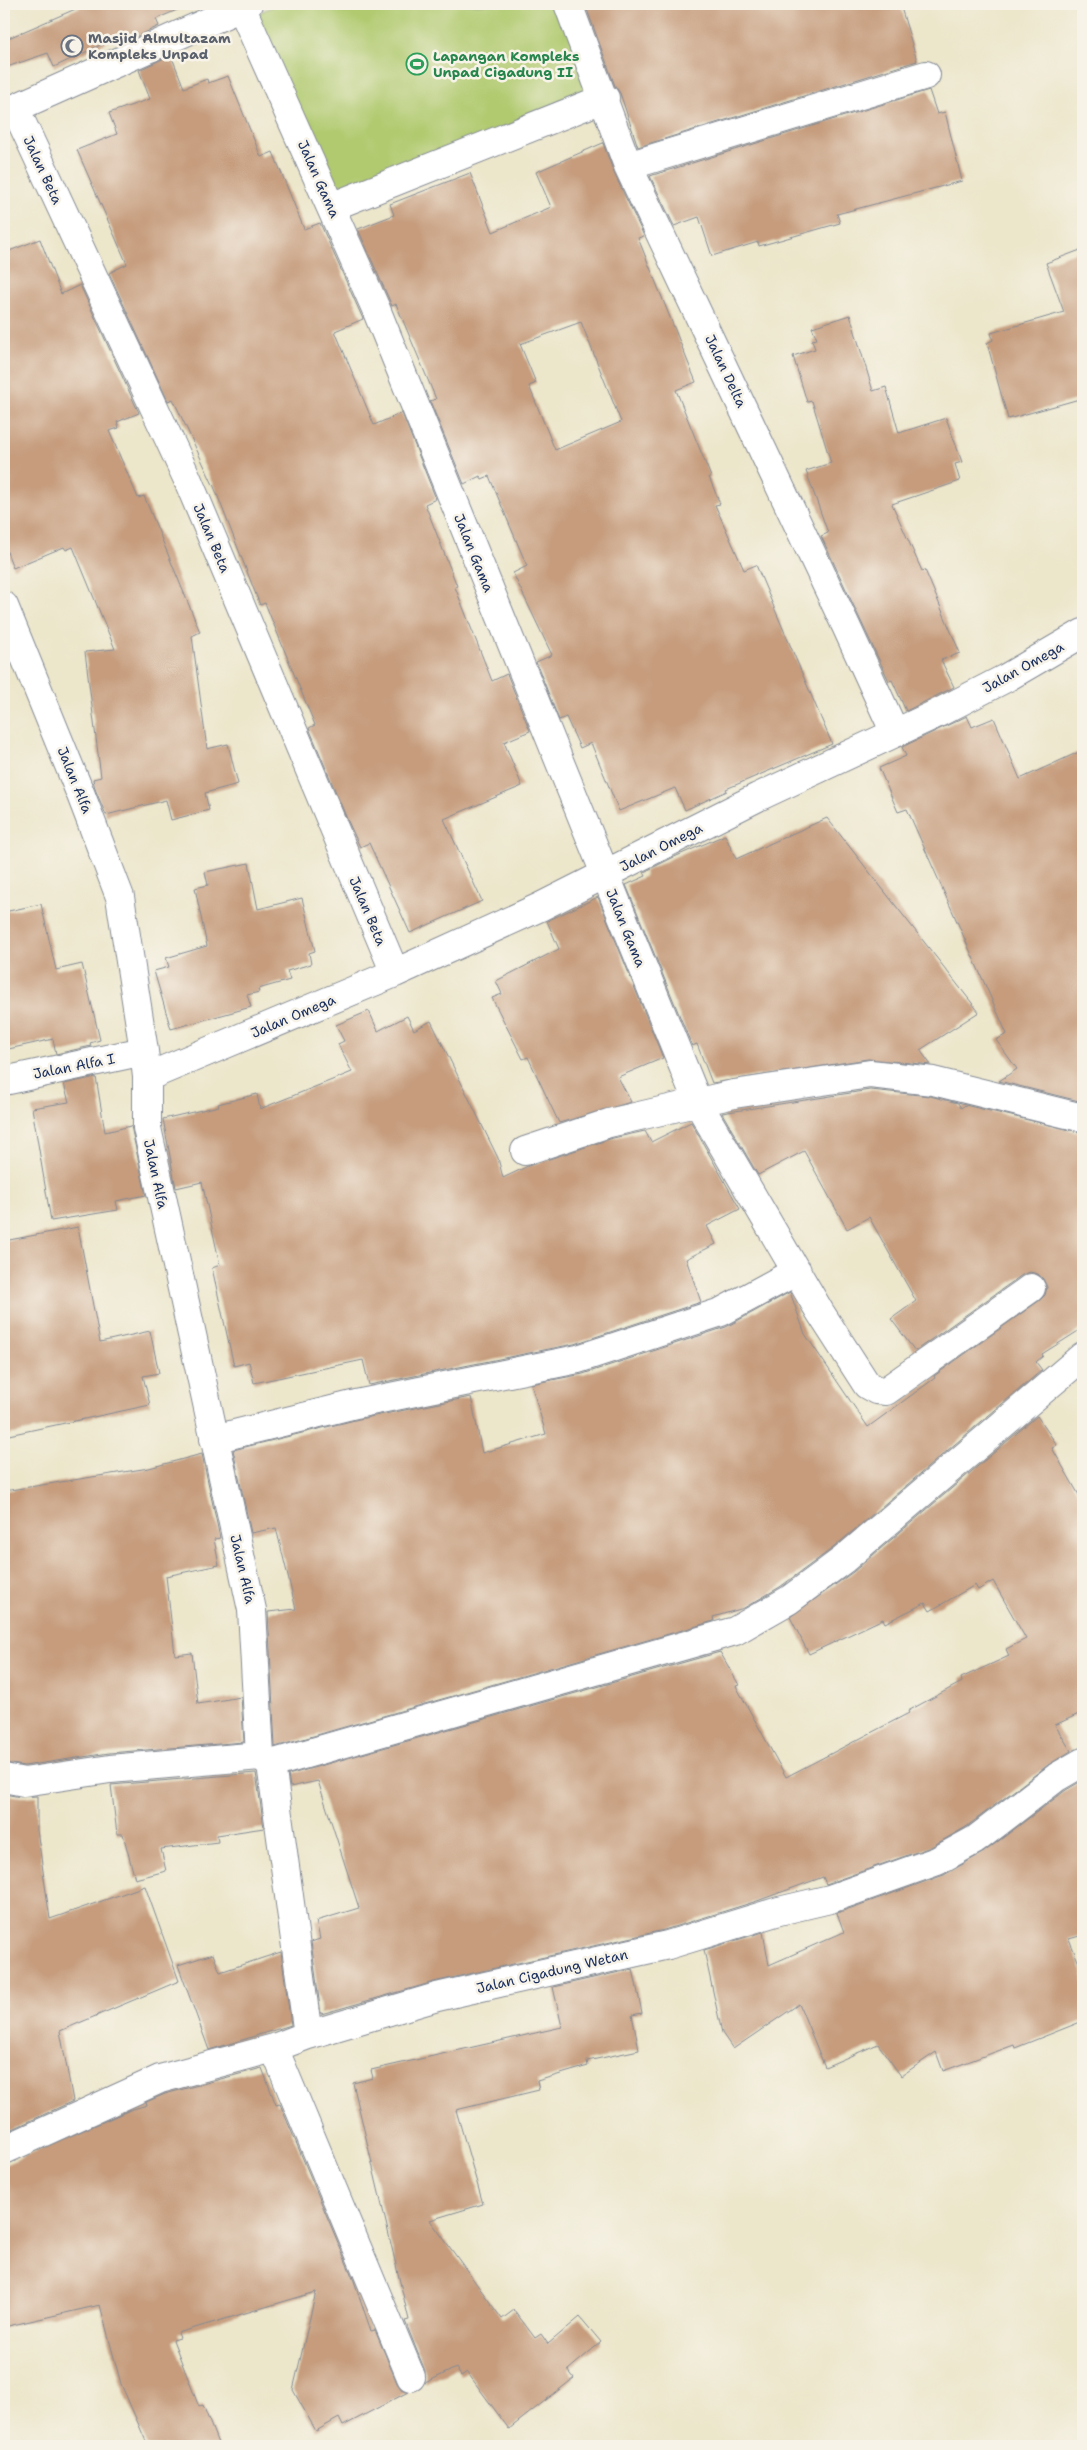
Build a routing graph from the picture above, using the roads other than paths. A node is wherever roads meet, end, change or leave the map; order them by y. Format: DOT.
graph roads {
  1 [pos="568,4"];
  2 [pos="243,5"];
  3 [pos="926,76"];
  4 [pos="605,98"];
  5 [pos="9,111"];
  6 [pos="628,166"];
  7 [pos="331,207"];
  8 [pos="4,606"];
  9 [pos="1083,632"];
  10 [pos="895,734"];
  11 [pos="604,876"];
  12 [pos="395,974"];
  13 [pos="145,1064"];
  14 [pos="4,1081"];
  15 [pos="698,1103"];
  16 [pos="1083,1118"];
  17 [pos="525,1151"];
  18 [pos="797,1271"];
  19 [pos="1031,1288"];
  20 [pos="1083,1356"];
  21 [pos="214,1439"];
  22 [pos="266,1760"];
  23 [pos="1083,1762"];
  24 [pos="4,1778"];
  25 [pos="308,2035"];
  26 [pos="274,2048"];
  27 [pos="4,2150"];
  28 [pos="410,2377"];
  1 -- 4 [label="street, Jalan Delta"];
  2 -- 5 [label="street"];
  2 -- 7 [label="street, Jalan Gama"];
  3 -- 6 [label="street"];
  4 -- 6 [label="street, Jalan Delta"];
  4 -- 7 [label="street"];
  5 -- 12 [label="street, Jalan Beta"];
  6 -- 10 [label="street, Jalan Delta"];
  7 -- 11 [label="street, Jalan Gama"];
  8 -- 13 [label="street, Jalan Alfa"];
  9 -- 10 [label="street, Jalan Omega"];
  10 -- 11 [label="street, Jalan Omega"];
  11 -- 12 [label="street, Jalan Omega"];
  11 -- 15 [label="street, Jalan Gama"];
  12 -- 13 [label="street, Jalan Omega"];
  13 -- 14 [label="street, Jalan Alfa I"];
  13 -- 21 [label="street, Jalan Alfa"];
  15 -- 16 [label="street"];
  15 -- 17 [label="street"];
  15 -- 18 [label="street, Jalan Gama"];
  18 -- 19 [label="street, Jalan Gama"];
  18 -- 21 [label="street"];
  20 -- 22 [label="street"];
  21 -- 22 [label="street, Jalan Alfa"];
  22 -- 24 [label="street"];
  22 -- 25 [label="street, Jalan Alfa"];
  23 -- 25 [label="street, Jalan Cigadung Wetan"];
  25 -- 26 [label="street, Jalan Cigadung Wetan"];
  26 -- 27 [label="street, Jalan Cigadung Wetan"];
  26 -- 28 [label="street"];
}
